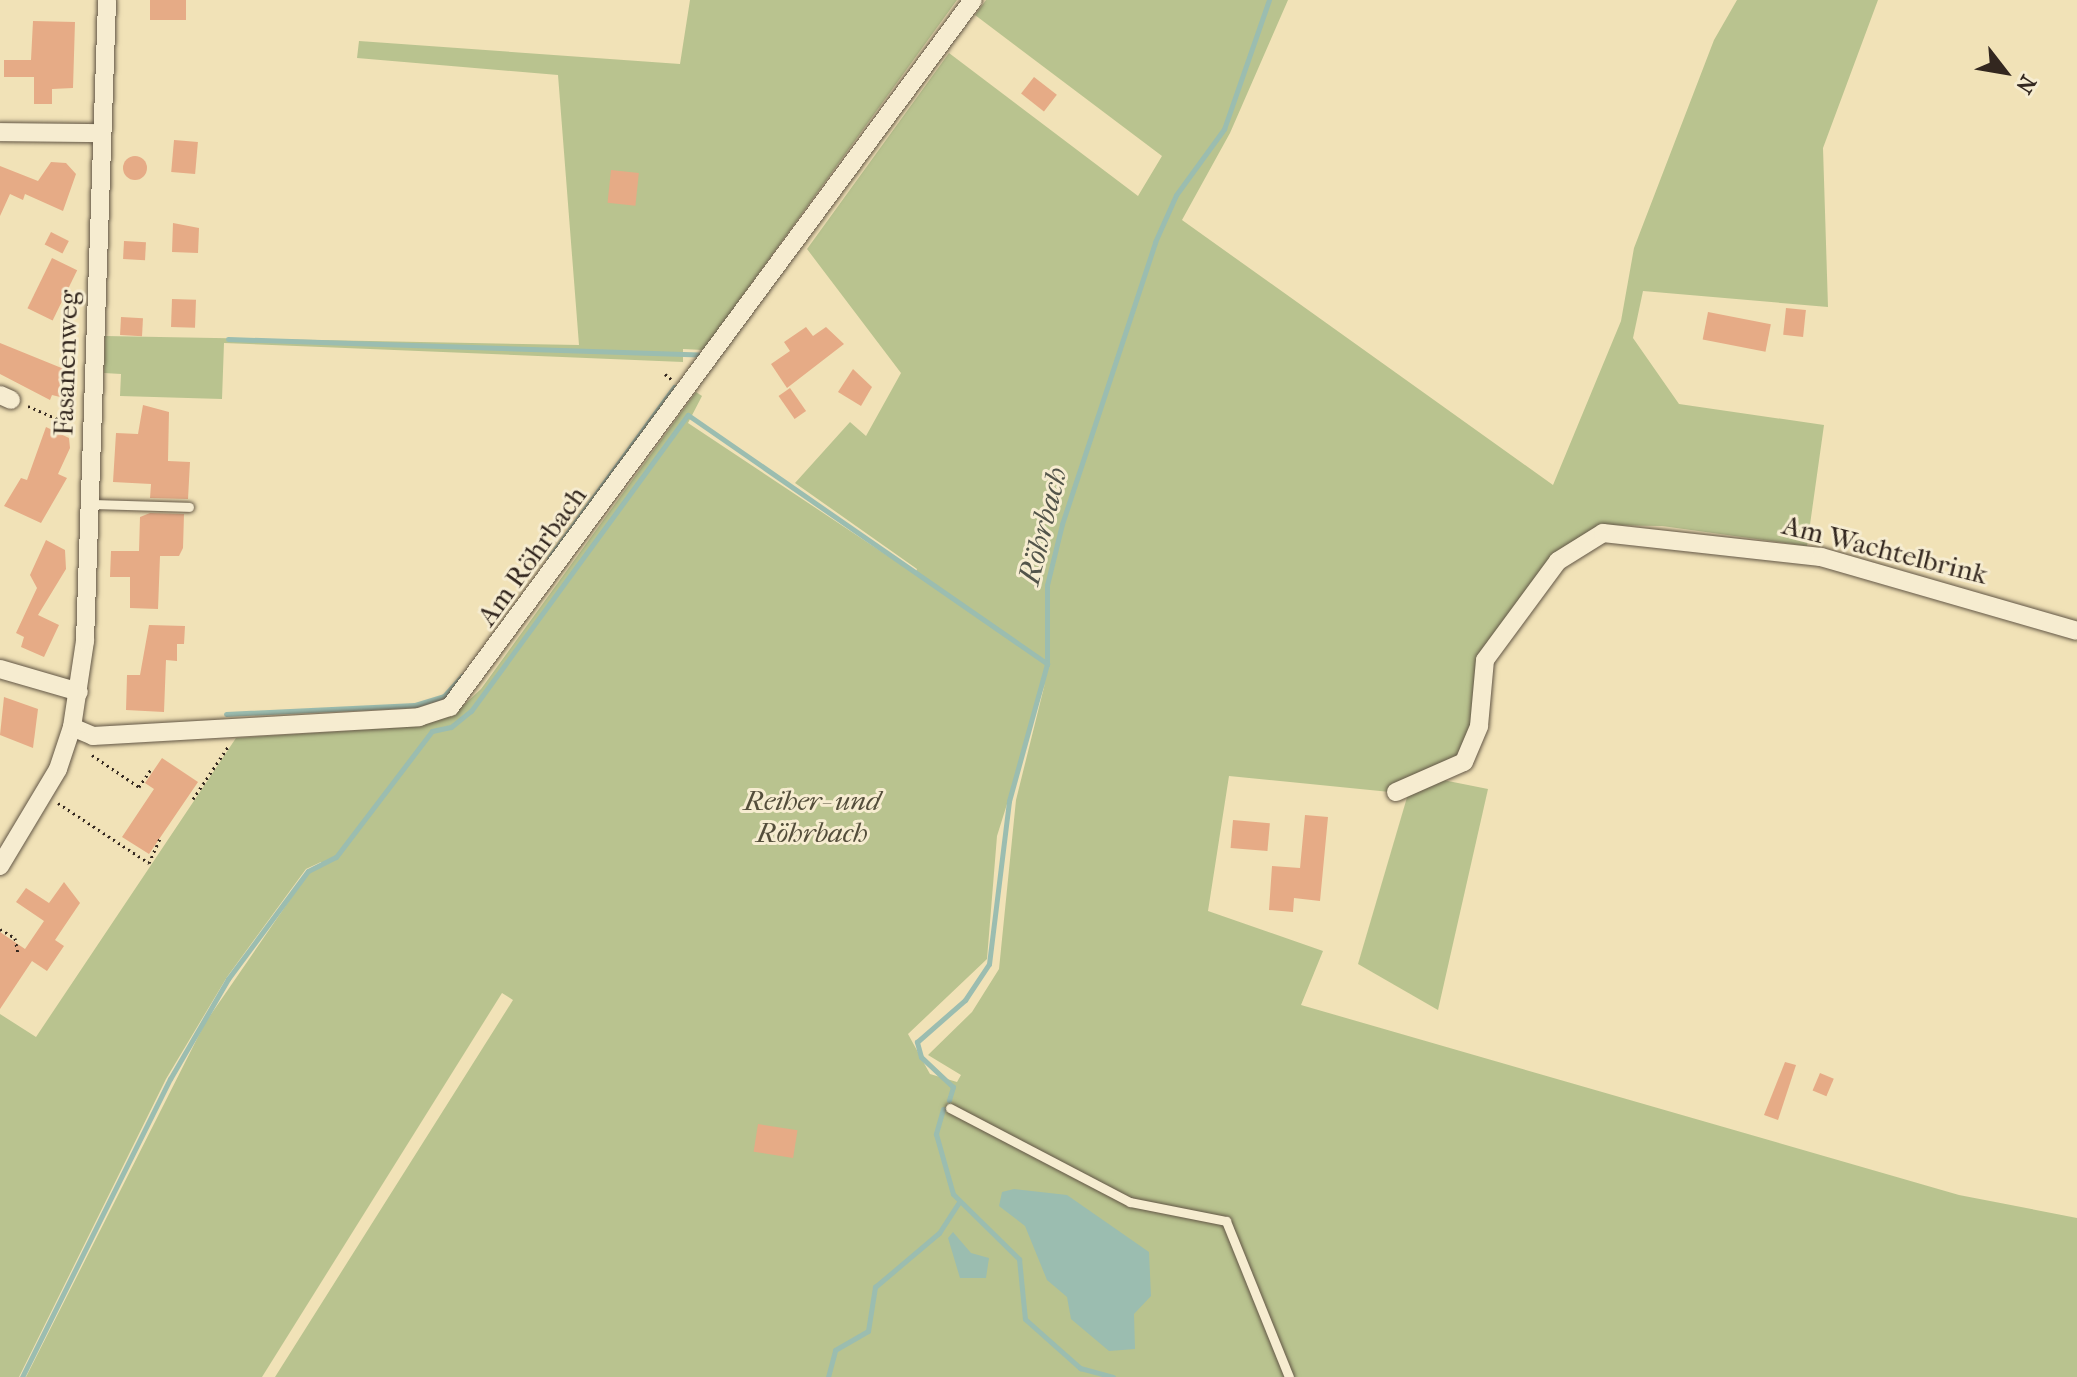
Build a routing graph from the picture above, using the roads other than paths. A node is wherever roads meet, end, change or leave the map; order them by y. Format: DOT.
graph roads {
  1 [pos="107,0"];
  2 [pos="973,0"];
  3 [pos="0,132"];
  4 [pos="101,133"];
  5 [pos="89,504"];
  6 [pos="189,507"];
  7 [pos="2077,631"];
  8 [pos="0,669"];
  9 [pos="79,692"];
  10 [pos="72,727"];
  11 [pos="1396,792"];
  12 [pos="0,866"];
  13 [pos="950,1108"];
  14 [pos="1289,1377"];
  1 -- 4 [label="street, Fasanenweg"];
  2 -- 10 [label="street, Am Röhrbach"];
  3 -- 4 [label="street"];
  4 -- 5 [label="street, Fasanenweg"];
  5 -- 6 [label="lane"];
  5 -- 9 [label="street, Fasanenweg"];
  7 -- 11 [label="street, Am Wachtelbrink"];
  8 -- 9 [label="street"];
  9 -- 10 [label="street, Fasanenweg"];
  10 -- 12 [label="street"];
  13 -- 14 [label="lane"];
}
